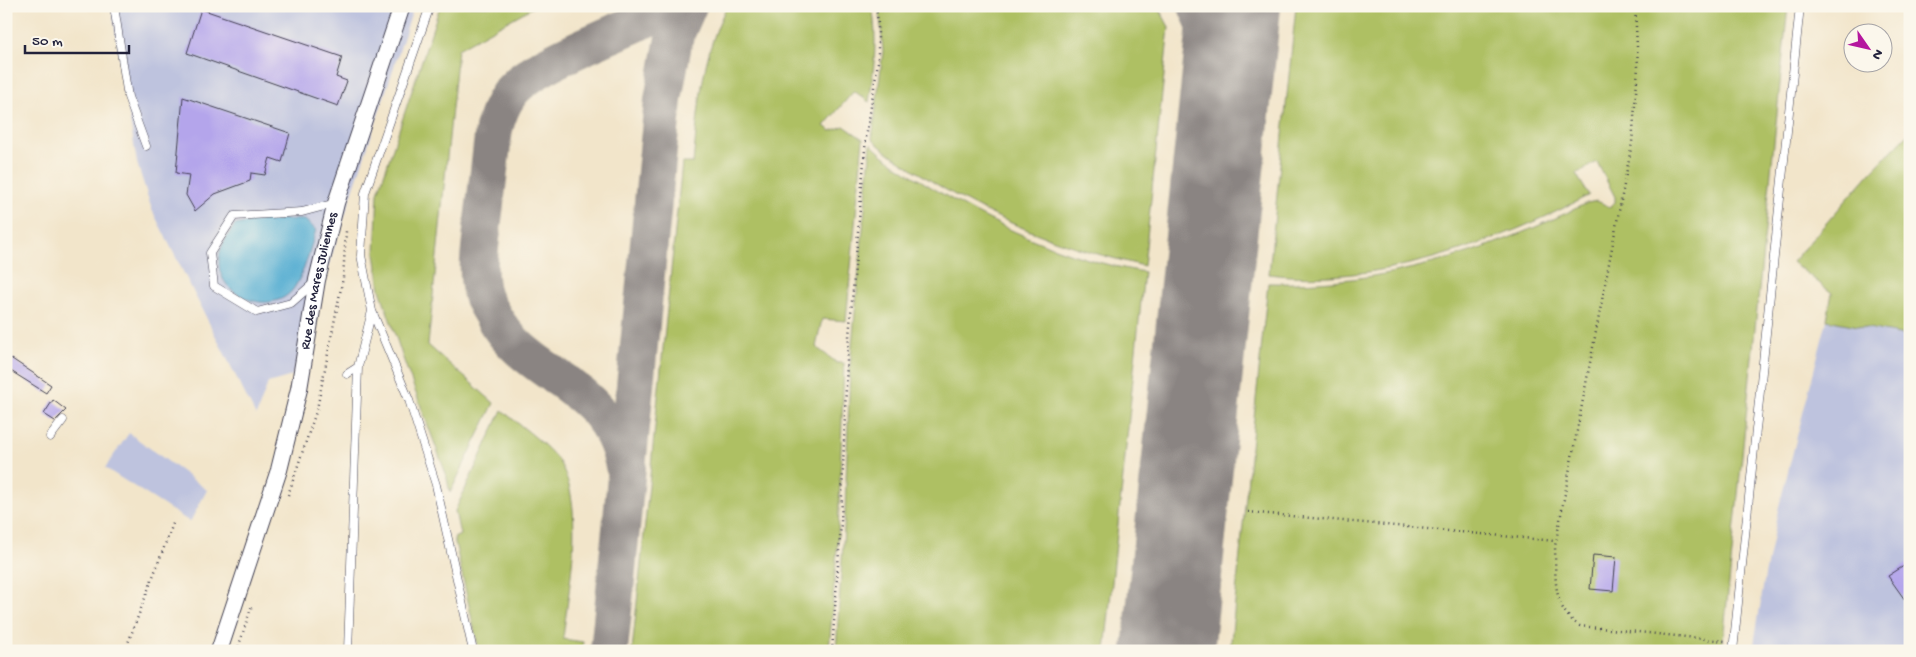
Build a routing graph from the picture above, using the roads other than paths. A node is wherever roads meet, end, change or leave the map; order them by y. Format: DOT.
graph roads {
  1 [pos="114,6"];
  2 [pos="402,6"];
  3 [pos="430,6"];
  4 [pos="1800,6"];
  5 [pos="146,146"];
  6 [pos="336,203"];
  7 [pos="317,280"];
  8 [pos="372,311"];
  9 [pos="358,368"];
  10 [pos="347,374"];
  11 [pos="63,420"];
  12 [pos="50,437"];
  13 [pos="219,651"];
  14 [pos="348,651"];
  15 [pos="473,651"];
  16 [pos="1733,651"];
  1 -- 5 [label="lane"];
  2 -- 6 [label="street, Rue des Mares Juliennes"];
  3 -- 8 [label="lane"];
  4 -- 16 [label="lane"];
  6 -- 7 [label="street, Rue des Mares Juliennes"];
  6 -- 7 [label="lane"];
  7 -- 13 [label="street, Rue des Mares Juliennes"];
  8 -- 9 [label="lane"];
  8 -- 15 [label="lane"];
  9 -- 10 [label="lane"];
  9 -- 14 [label="lane"];
  11 -- 12 [label="lane"];
}
